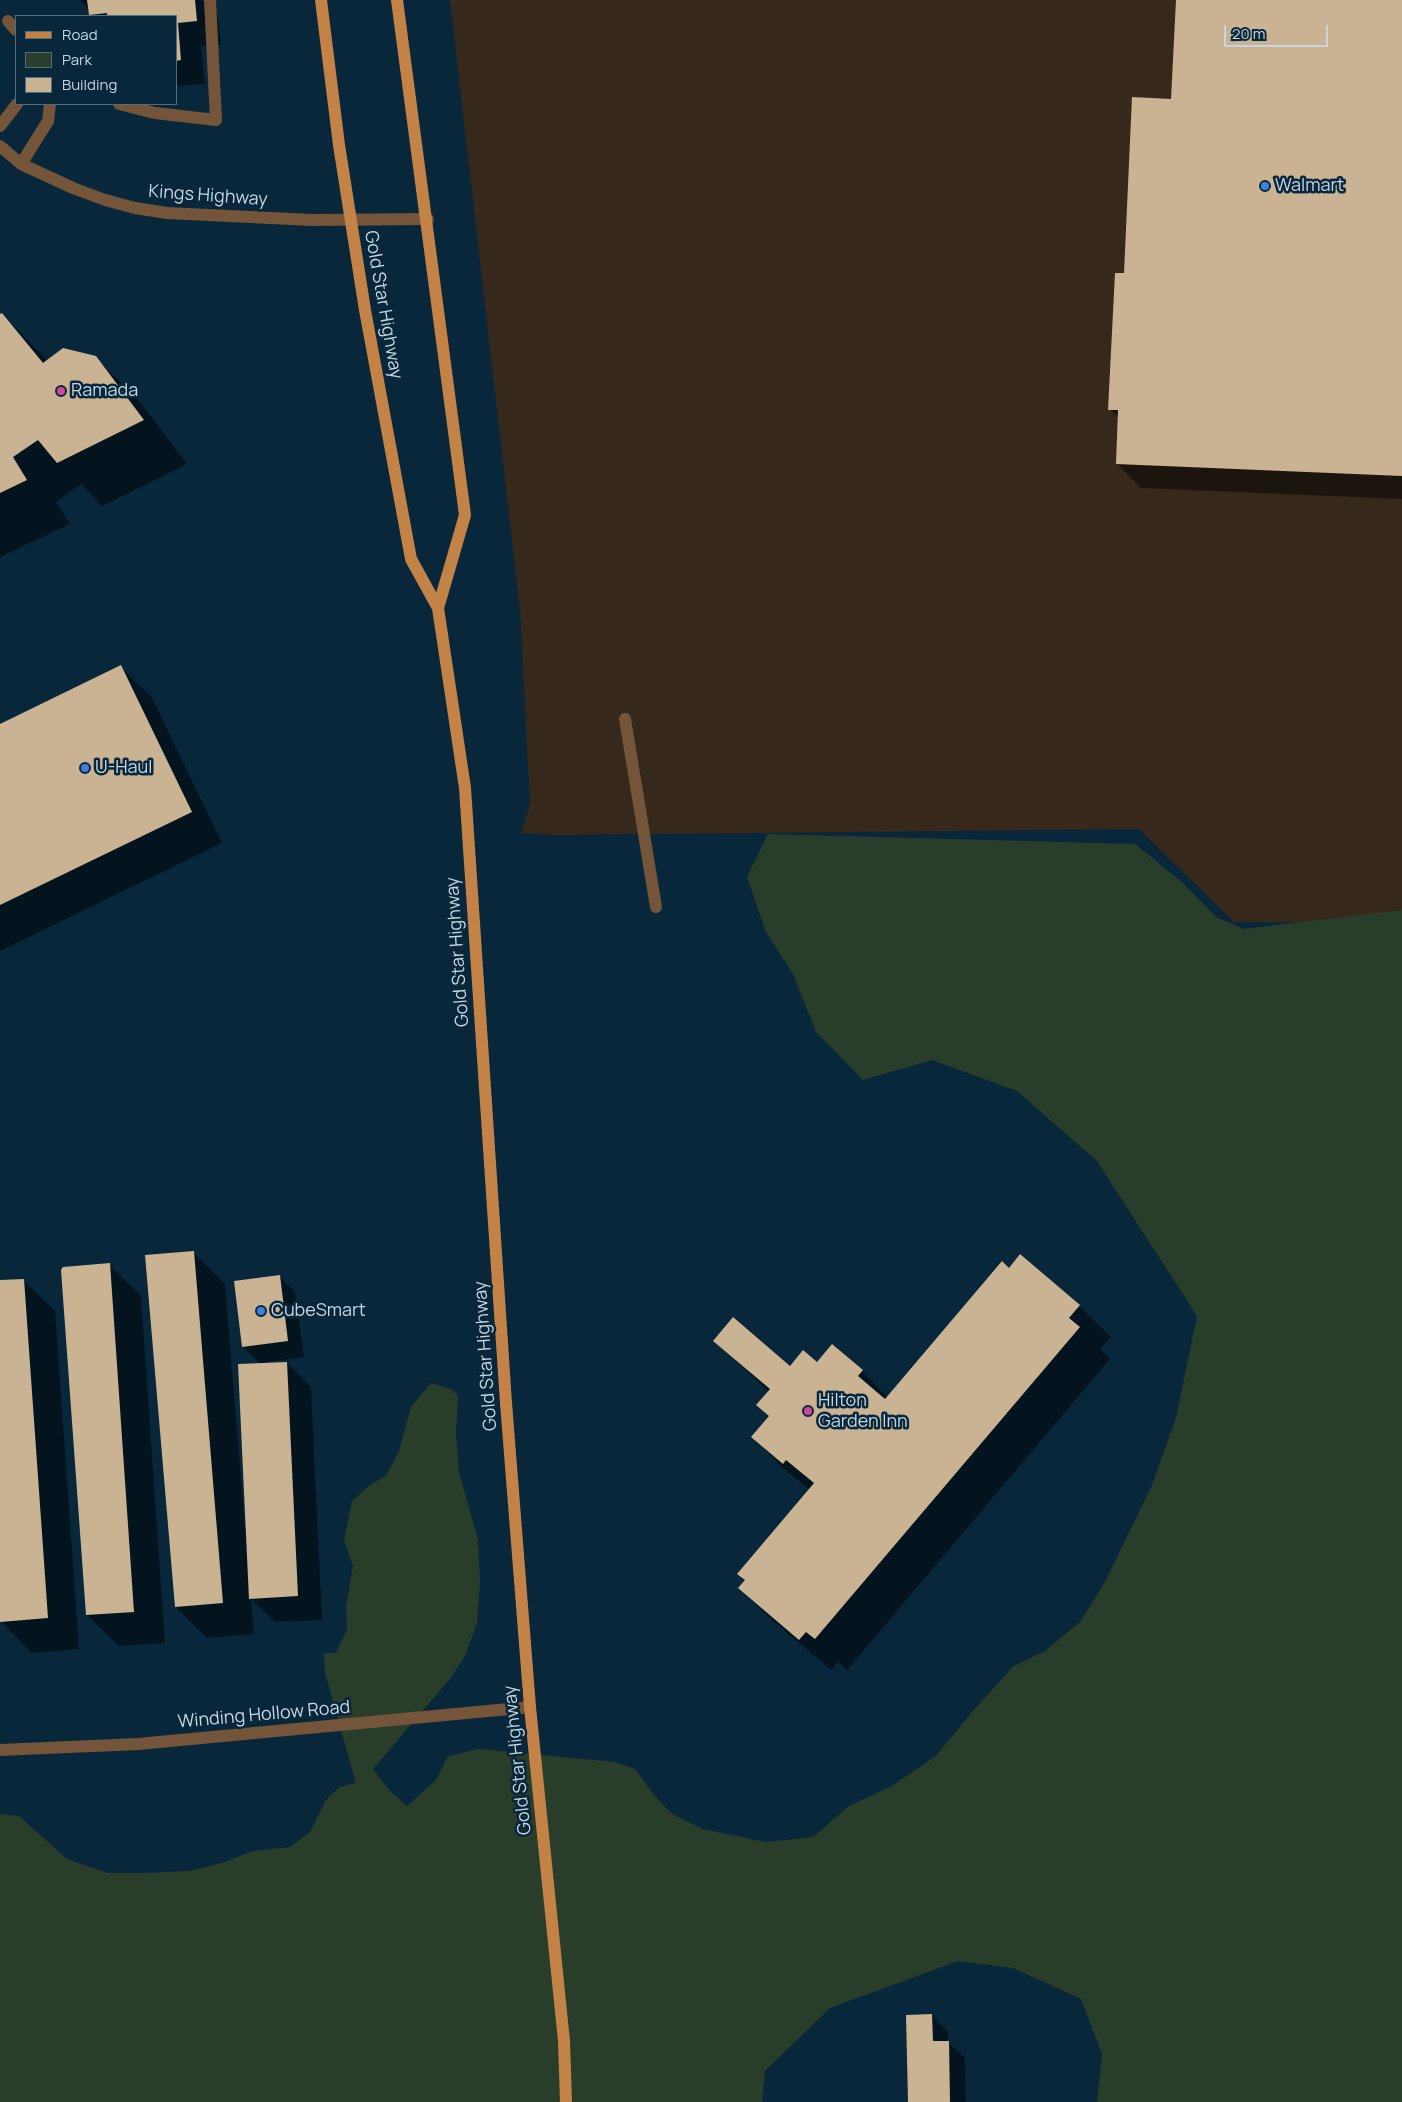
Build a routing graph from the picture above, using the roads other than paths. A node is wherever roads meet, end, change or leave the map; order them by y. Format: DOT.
graph roads {
  1 [pos="210,0"];
  2 [pos="321,0"];
  3 [pos="398,0"];
  4 [pos="16,105"];
  5 [pos="50,105"];
  6 [pos="122,105"];
  7 [pos="0,126"];
  8 [pos="0,146"];
  9 [pos="21,164"];
  10 [pos="428,219"];
  11 [pos="351,221"];
  12 [pos="438,608"];
  13 [pos="625,719"];
  14 [pos="656,907"];
  15 [pos="530,1708"];
  16 [pos="0,1750"];
  17 [pos="566,2102"];
  1 -- 6 [label="street"];
  2 -- 11 [label="main road, Gold Star Highway"];
  3 -- 10 [label="main road, Gold Star Highway"];
  4 -- 7 [label="street"];
  5 -- 9 [label="street"];
  8 -- 9 [label="street, Kings Highway"];
  9 -- 11 [label="street, Kings Highway"];
  10 -- 11 [label="street, Kings Highway"];
  10 -- 12 [label="main road, Gold Star Highway"];
  11 -- 12 [label="main road, Gold Star Highway"];
  12 -- 15 [label="main road, Gold Star Highway"];
  13 -- 14 [label="street"];
  15 -- 16 [label="street, Winding Hollow Road"];
  15 -- 17 [label="main road, Gold Star Highway"];
}
